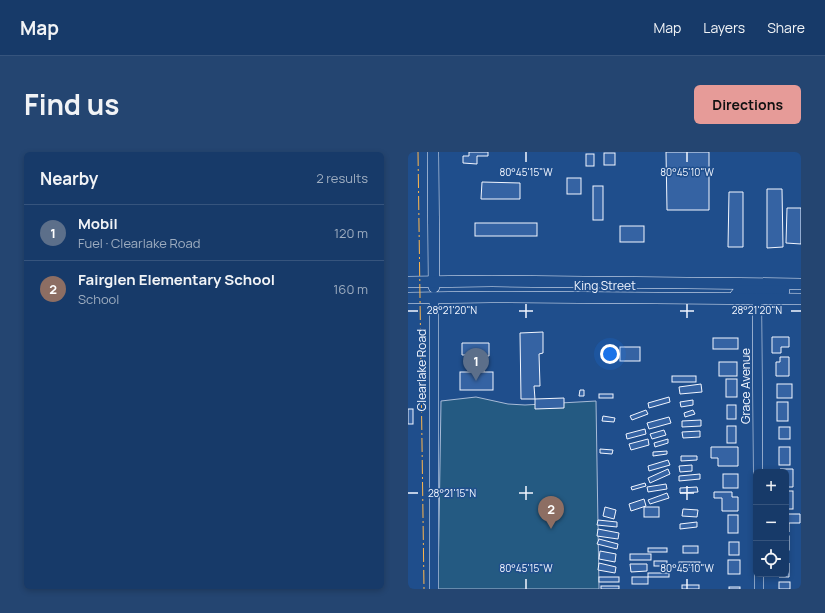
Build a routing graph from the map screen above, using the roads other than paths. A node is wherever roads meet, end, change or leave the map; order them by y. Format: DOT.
graph roads {
  1 [pos="433,152"];
  2 [pos="408,282"];
  3 [pos="434,282"];
  4 [pos="801,284"];
  5 [pos="801,291"];
  6 [pos="434,297"];
  7 [pos="408,298"];
  8 [pos="731,299"];
  9 [pos="757,299"];
  10 [pos="801,299"];
  11 [pos="758,469"];
  12 [pos="759,577"];
  13 [pos="434,589"];
  14 [pos="759,589"];
  1 -- 3 [label="main road, Clearlake Road"];
  2 -- 3 [label="main road, King Street"];
  3 -- 4 [label="main road, King Street"];
  3 -- 6 [label="main road, Clearlake Road"];
  5 -- 8 [label="main road"];
  6 -- 7 [label="main road, King Street"];
  6 -- 8 [label="main road, King Street"];
  6 -- 13 [label="street, Clearlake Road"];
  8 -- 9 [label="main road, King Street"];
  9 -- 10 [label="main road, King Street"];
  9 -- 11 [label="street, Grace Avenue"];
  12 -- 14 [label="street"];
}
